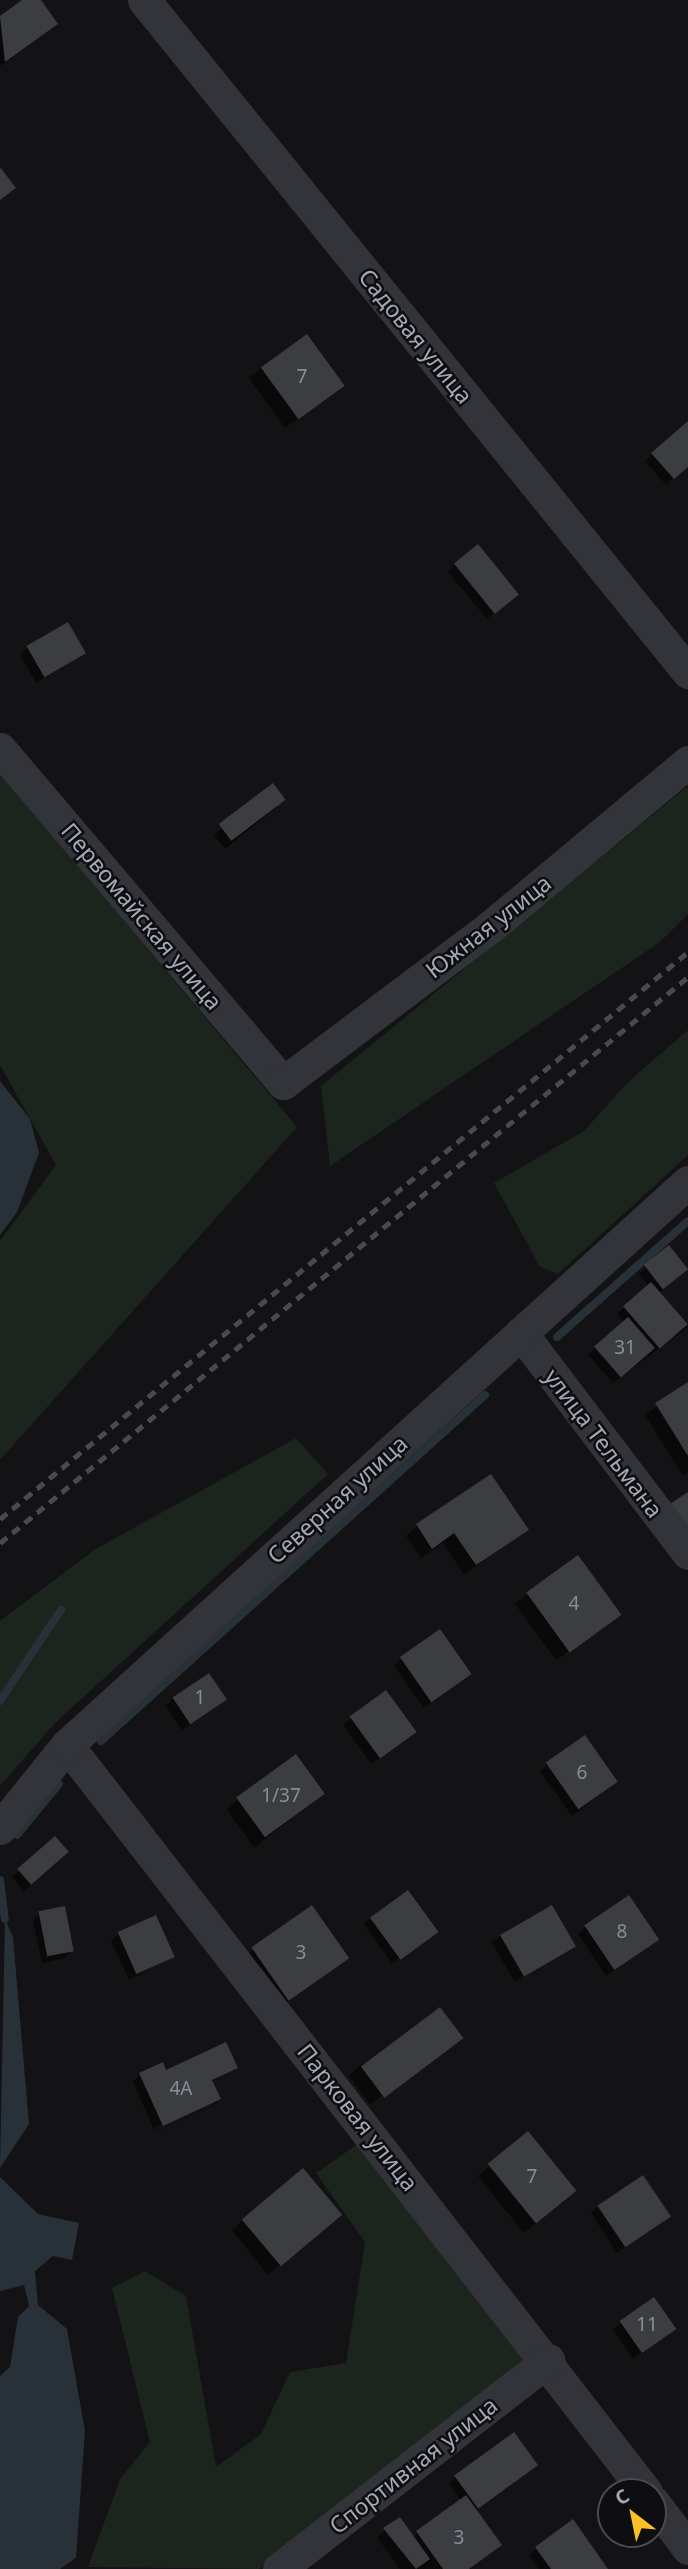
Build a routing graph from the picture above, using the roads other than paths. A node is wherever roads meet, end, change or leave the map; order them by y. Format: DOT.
graph roads {
  1 [pos="144,0"];
  2 [pos="688,672"];
  3 [pos="0,749"];
  4 [pos="688,762"];
  5 [pos="284,1083"];
  6 [pos="688,1182"];
  7 [pos="521,1333"];
  8 [pos="688,1553"];
  9 [pos="66,1745"];
  10 [pos="0,1828"];
  11 [pos="548,2360"];
  12 [pos="636,2478"];
  13 [pos="667,2520"];
  14 [pos="688,2549"];
  15 [pos="279,2569"];
  1 -- 2 [label="street, Садовая улица"];
  3 -- 5 [label="street, Первомайская улица"];
  4 -- 5 [label="street, Южная улица"];
  6 -- 7 [label="street, Северная улица"];
  7 -- 8 [label="street, улица Тельмана"];
  7 -- 9 [label="street, Северная улица"];
  9 -- 10 [label="street, Северная улица"];
  9 -- 11 [label="street, Парковая улица"];
  11 -- 12 [label="street, Парковая улица"];
  11 -- 15 [label="street, Спортивная улица"];
  13 -- 14 [label="street"];
}
